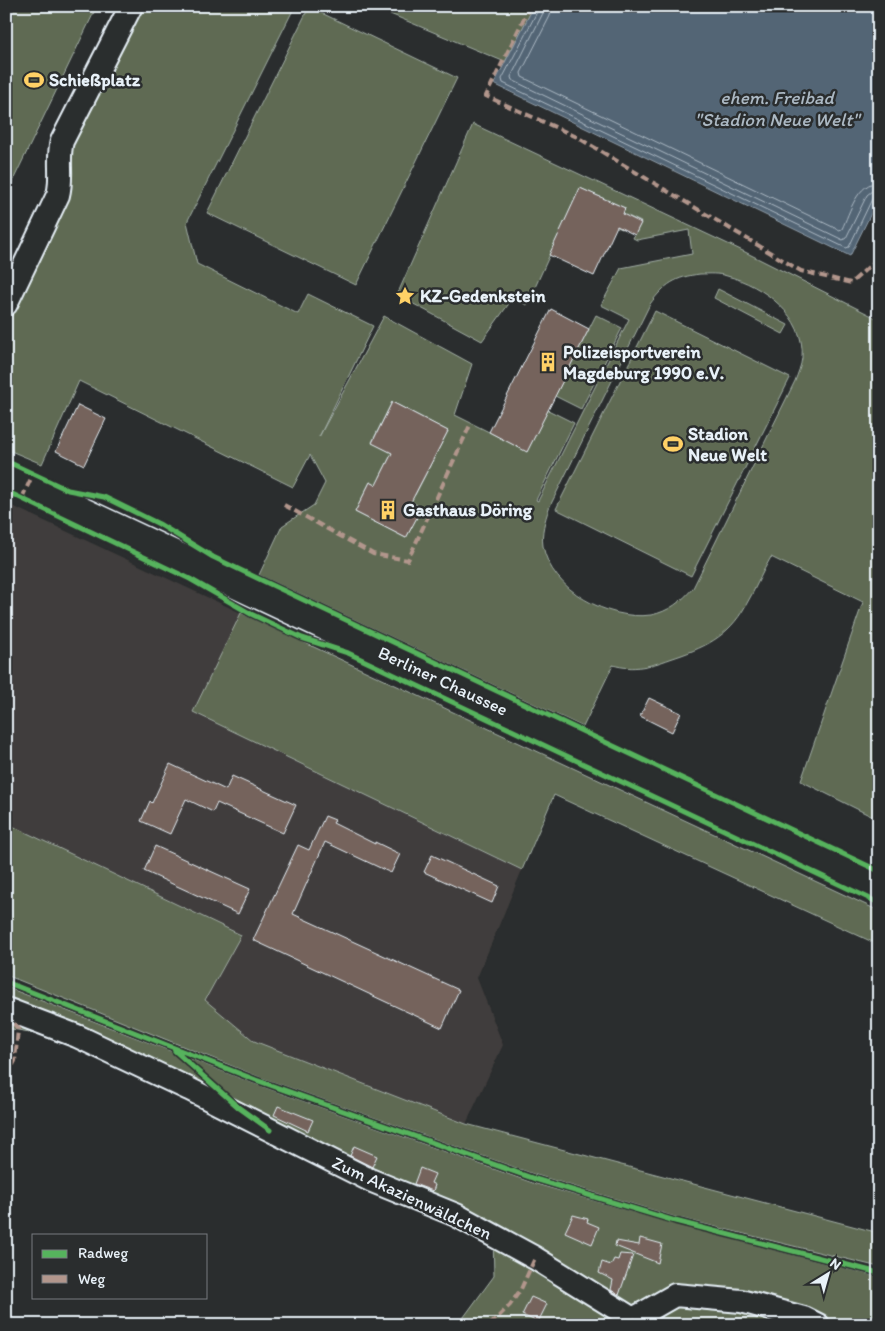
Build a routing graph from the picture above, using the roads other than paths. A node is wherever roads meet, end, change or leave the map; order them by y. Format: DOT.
graph roads {
  1 [pos="131,6"];
  2 [pos="6,304"];
  3 [pos="6,476"];
  4 [pos="879,886"];
  5 [pos="6,1009"];
  6 [pos="818,1325"];
  1 -- 2 [label="street"];
  3 -- 4 [label="main road, Berliner Chaussee"];
  5 -- 6 [label="street, Zum Akazienwäldchen"];
}
